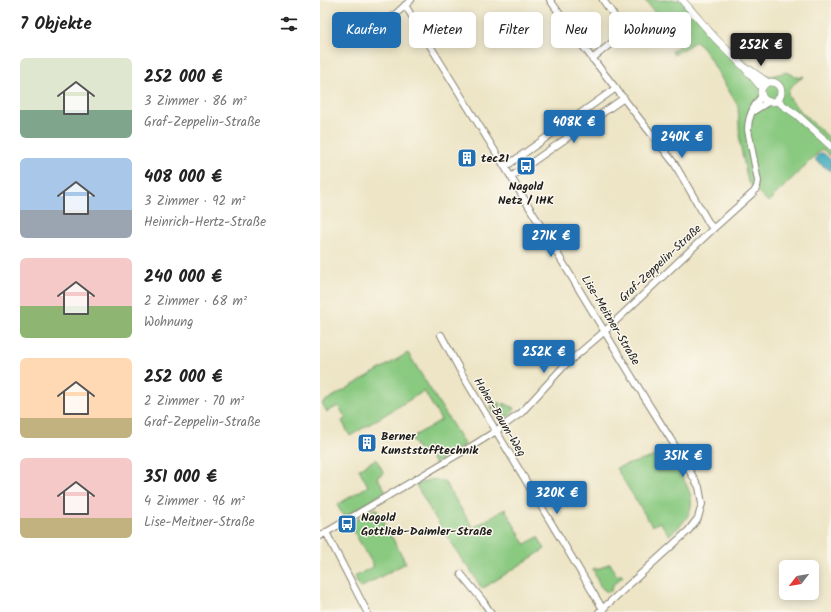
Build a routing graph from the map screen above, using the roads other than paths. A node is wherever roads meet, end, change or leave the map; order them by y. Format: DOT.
graph roads {
  1 [pos="411,0"];
  2 [pos="550,0"];
  3 [pos="603,0"];
  4 [pos="682,0"];
  5 [pos="405,5"];
  6 [pos="397,12"];
  7 [pos="592,59"];
  8 [pos="744,67"];
  9 [pos="767,82"];
  10 [pos="616,88"];
  11 [pos="762,88"];
  12 [pos="762,96"];
  13 [pos="624,98"];
  14 [pos="779,98"];
  15 [pos="768,102"];
  16 [pos="752,112"];
  17 [pos="831,146"];
  18 [pos="505,167"];
  19 [pos="512,177"];
  20 [pos="714,228"];
  21 [pos="605,331"];
  22 [pos="441,334"];
  23 [pos="496,431"];
  24 [pos="326,532"];
  25 [pos="320,536"];
  26 [pos="461,574"];
  27 [pos="602,611"];
  28 [pos="367,612"];
  29 [pos="490,612"];
  1 -- 5 [label="street"];
  2 -- 7 [label="street"];
  3 -- 7 [label="street"];
  4 -- 8 [label="street"];
  5 -- 6 [label="street"];
  5 -- 18 [label="street, Lise-Meitner-Straße"];
  7 -- 10 [label="street"];
  8 -- 9 [label="street"];
  8 -- 11 [label="street"];
  9 -- 11 [label="street"];
  9 -- 14 [label="street"];
  10 -- 13 [label="street"];
  10 -- 18 [label="street"];
  11 -- 12 [label="street"];
  12 -- 15 [label="street"];
  12 -- 16 [label="street, Graf-Zeppelin-Straße"];
  13 -- 19 [label="street"];
  13 -- 20 [label="street"];
  14 -- 15 [label="street"];
  14 -- 17 [label="street"];
  15 -- 16 [label="street"];
  16 -- 20 [label="street, Graf-Zeppelin-Straße"];
  18 -- 19 [label="street, Lise-Meitner-Straße"];
  19 -- 21 [label="street, Lise-Meitner-Straße"];
  20 -- 21 [label="street, Graf-Zeppelin-Straße"];
  21 -- 23 [label="street, Graf-Zeppelin-Straße"];
  21 -- 27 [label="street, Lise-Meitner-Straße"];
  22 -- 23 [label="street, Hoher-Baum-Weg"];
  23 -- 24 [label="street, Graf-Zeppelin-Straße"];
  23 -- 27 [label="street, Hoher-Baum-Weg"];
  24 -- 25 [label="street, Graf-Zeppelin-Straße"];
  24 -- 28 [label="street"];
  26 -- 29 [label="street"];
}
